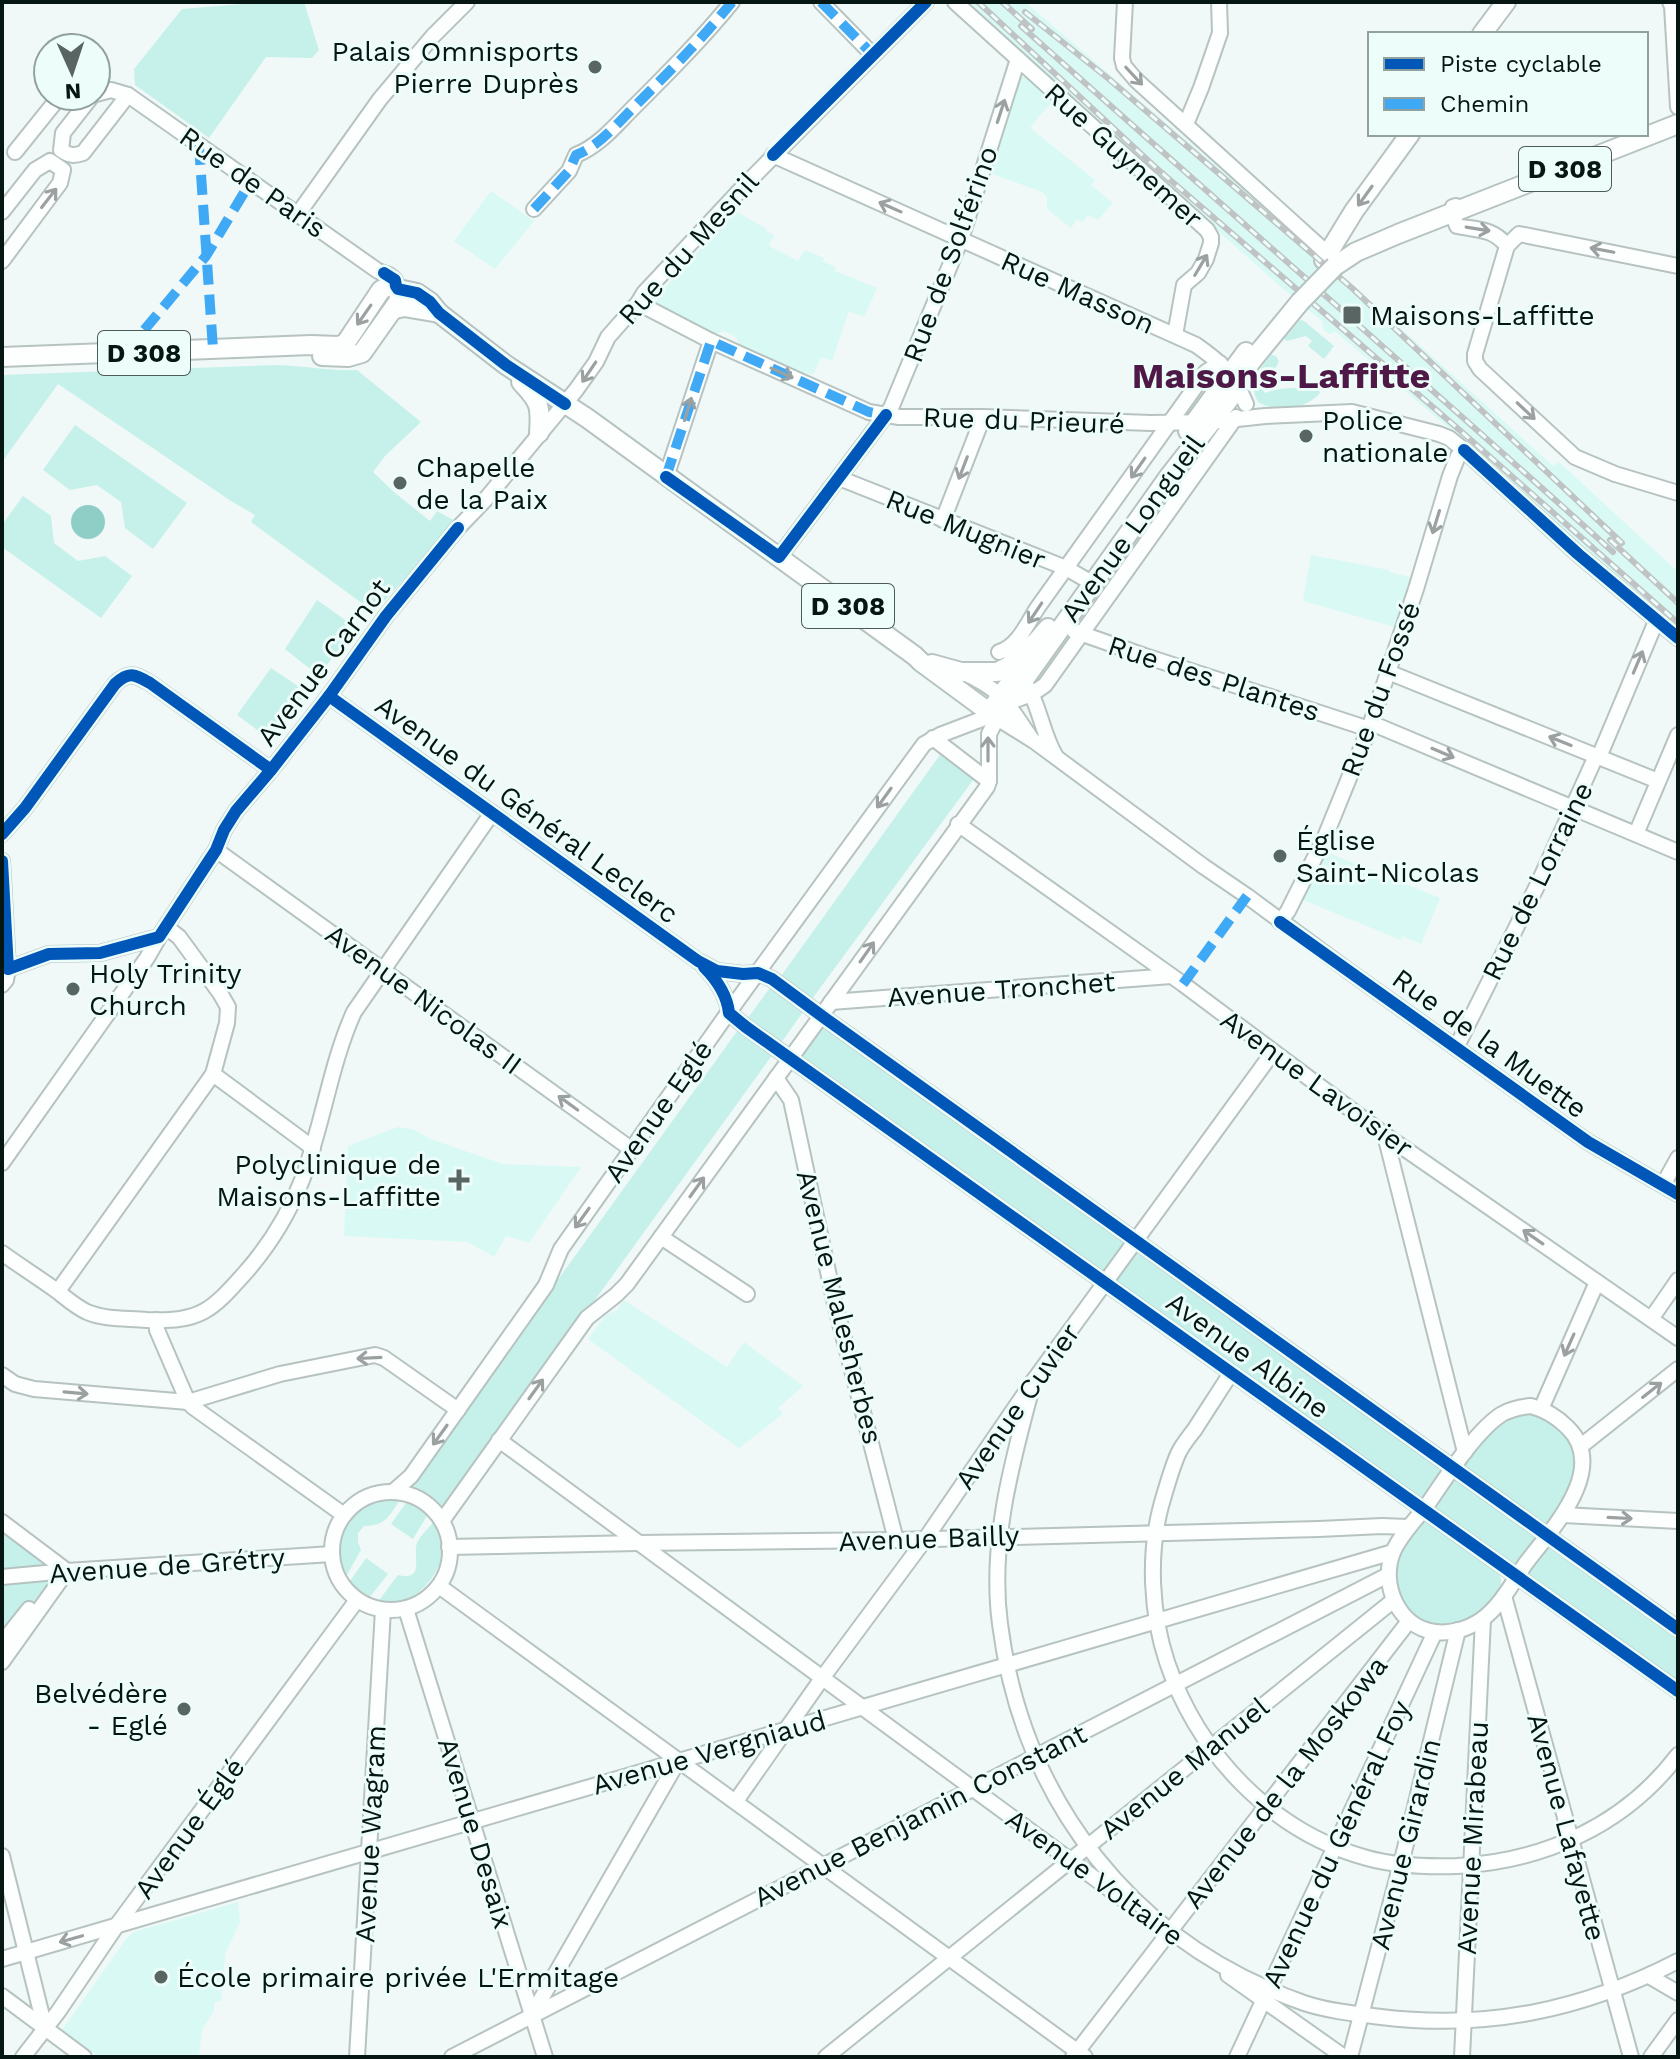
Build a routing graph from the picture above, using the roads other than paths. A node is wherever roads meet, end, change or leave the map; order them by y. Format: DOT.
graph roads {
  1 [pos="467,2"];
  2 [pos="732,2"];
  3 [pos="821,2"];
  4 [pos="926,2"];
  5 [pos="955,2"];
  6 [pos="1125,2"];
  7 [pos="1219,2"];
  8 [pos="1506,2"];
  9 [pos="1670,2"];
  10 [pos="1484,32"];
  11 [pos="873,55"];
  12 [pos="1018,59"];
  13 [pos="112,90"];
  14 [pos="128,95"];
  15 [pos="1678,107"];
  16 [pos="47,112"];
  17 [pos="80,112"];
  18 [pos="1678,120"];
  19 [pos="1186,124"];
  20 [pos="1648,132"];
  21 [pos="1409,136"];
  22 [pos="1637,136"];
  23 [pos="1638,136"];
  24 [pos="15,152"];
  25 [pos="773,155"];
  26 [pos="1476,194"];
  27 [pos="534,209"];
  28 [pos="2,212"];
  29 [pos="1452,213"];
  30 [pos="298,214"];
  31 [pos="961,239"];
  32 [pos="1507,246"];
  33 [pos="2,261"];
  34 [pos="1330,263"];
  35 [pos="1678,266"];
  36 [pos="389,283"];
  37 [pos="638,303"];
  38 [pos="395,309"];
  39 [pos="439,313"];
  40 [pos="1175,335"];
  41 [pos="711,341"];
  42 [pos="352,349"];
  43 [pos="5,358"];
  44 [pos="506,365"];
  45 [pos="1227,388"];
  46 [pos="565,404"];
  47 [pos="886,415"];
  48 [pos="1265,416"];
  49 [pos="983,417"];
  50 [pos="1234,420"];
  51 [pos="1202,422"];
  52 [pos="1170,423"];
  53 [pos="539,433"];
  54 [pos="1464,450"];
  55 [pos="666,477"];
  56 [pos="839,478"];
  57 [pos="1678,493"];
  58 [pos="943,520"];
  59 [pos="779,557"];
  60 [pos="1066,568"];
  61 [pos="1088,581"];
  62 [pos="1657,619"];
  63 [pos="1058,630"];
  64 [pos="1080,634"];
  65 [pos="1678,638"];
  66 [pos="1036,642"];
  67 [pos="915,656"];
  68 [pos="1000,661"];
  69 [pos="961,672"];
  70 [pos="1388,672"];
  71 [pos="1028,687"];
  72 [pos="329,696"];
  73 [pos="998,706"];
  74 [pos="1370,726"];
  75 [pos="1678,735"];
  76 [pos="933,738"];
  77 [pos="1598,756"];
  78 [pos="1057,759"];
  79 [pos="271,770"];
  80 [pos="989,781"];
  81 [pos="1658,781"];
  82 [pos="1574,808"];
  83 [pos="492,813"];
  84 [pos="958,824"];
  85 [pos="2,834"];
  86 [pos="1636,834"];
  87 [pos="216,850"];
  88 [pos="1678,852"];
  89 [pos="2,861"];
  90 [pos="1280,922"];
  91 [pos="162,932"];
  92 [pos="698,961"];
  93 [pos="8,969"];
  94 [pos="382,969"];
  95 [pos="758,973"];
  96 [pos="1171,976"];
  97 [pos="2,985"];
  98 [pos="831,1002"];
  99 [pos="729,1013"];
  100 [pos="821,1015"];
  101 [pos="1456,1048"];
  102 [pos="1273,1052"];
  103 [pos="790,1058"];
  104 [pos="213,1074"];
  105 [pos="776,1078"];
  106 [pos="1385,1135"];
  107 [pos="313,1148"];
  108 [pos="631,1149"];
  109 [pos="1678,1158"];
  110 [pos="2,1163"];
  111 [pos="1663,1185"];
  112 [pos="1678,1194"];
  113 [pos="661,1237"];
  114 [pos="1135,1240"];
  115 [pos="2,1253"];
  116 [pos="1678,1280"];
  117 [pos="1105,1282"];
  118 [pos="1597,1282"];
  119 [pos="58,1291"];
  120 [pos="747,1294"];
  121 [pos="1651,1319"];
  122 [pos="156,1320"];
  123 [pos="1678,1338"];
  124 [pos="1678,1369"];
  125 [pos="1231,1373"];
  126 [pos="2,1375"];
  127 [pos="1034,1380"];
  128 [pos="188,1402"];
  129 [pos="1541,1409"];
  130 [pos="458,1410"];
  131 [pos="499,1440"];
  132 [pos="1581,1446"];
  133 [pos="1465,1452"];
  134 [pos="1454,1468"];
  135 [pos="394,1491"];
  136 [pos="1423,1510"];
  137 [pos="344,1515"];
  138 [pos="1563,1515"];
  139 [pos="442,1521"];
  140 [pos="1678,1521"];
  141 [pos="2,1522"];
  142 [pos="1409,1527"];
  143 [pos="2,1531"];
  144 [pos="1156,1532"];
  145 [pos="1547,1535"];
  146 [pos="1001,1536"];
  147 [pos="926,1538"];
  148 [pos="896,1540"];
  149 [pos="638,1543"];
  150 [pos="449,1547"];
  151 [pos="1393,1552"];
  152 [pos="332,1554"];
  153 [pos="62,1572"];
  154 [pos="1388,1575"];
  155 [pos="2,1577"];
  156 [pos="1516,1577"];
  157 [pos="439,1586"];
  158 [pos="1504,1596"];
  159 [pos="357,1600"];
  160 [pos="1394,1600"];
  161 [pos="406,1609"];
  162 [pos="383,1610"];
  163 [pos="1483,1619"];
  164 [pos="1409,1621"];
  165 [pos="1157,1622"];
  166 [pos="1678,1629"];
  167 [pos="1458,1630"];
  168 [pos="1435,1632"];
  169 [pos="2,1643"];
  170 [pos="2,1662"];
  171 [pos="1007,1665"];
  172 [pos="823,1677"];
  173 [pos="1174,1684"];
  174 [pos="1678,1691"];
  175 [pos="863,1707"];
  176 [pos="785,1729"];
  177 [pos="1209,1747"];
  178 [pos="1678,1755"];
  179 [pos="1035,1756"];
  180 [pos="678,1761"];
  181 [pos="974,1788"];
  182 [pos="736,1801"];
  183 [pos="1268,1806"];
  184 [pos="473,1822"];
  185 [pos="1570,1841"];
  186 [pos="1086,1846"];
  187 [pos="1335,1847"];
  188 [pos="369,1852"];
  189 [pos="2,1856"];
  190 [pos="1069,1860"];
  191 [pos="1401,1864"];
  192 [pos="1470,1865"];
  193 [pos="821,1866"];
  194 [pos="117,1925"];
  195 [pos="1170,1932"];
  196 [pos="25,1952"];
  197 [pos="2,1959"];
  198 [pos="948,1959"];
  199 [pos="1678,1961"];
  200 [pos="1649,1976"];
  201 [pos="1612,1991"];
  202 [pos="1678,1993"];
  203 [pos="1266,1995"];
  204 [pos="2,1996"];
  205 [pos="532,2014"];
  206 [pos="1361,2015"];
  207 [pos="1678,2020"];
  208 [pos="1464,2021"];
  209 [pos="45,2028"];
  210 [pos="1079,2056"];
  211 [pos="23,2057"];
  212 [pos="84,2057"];
  213 [pos="357,2057"];
  214 [pos="452,2057"];
  215 [pos="545,2057"];
  216 [pos="826,2057"];
  217 [pos="1237,2057"];
  218 [pos="1344,2057"];
  219 [pos="1350,2057"];
  220 [pos="1462,2057"];
  221 [pos="1631,2057"];
  222 [pos="1651,2057"];
  1 -- 30 [label="street"];
  2 -- 27 [label="street"];
  3 -- 11 [label="street"];
  4 -- 11 [label="street, Rue du Mesnil"];
  5 -- 12 [label="street, Rue Guynemer"];
  6 -- 19 [label="street, one-way"];
  7 -- 19 [label="street"];
  8 -- 10 [label="main road"];
  9 -- 15 [label="street"];
  11 -- 25 [label="street, Rue du Mesnil"];
  31 -- 12 [label="street, Rue de Solférino, one-way"];
  40 -- 12 [label="street, Rue Guynemer, one-way"];
  13 -- 14 [label="street, Rue de Paris"];
  14 -- 17 [label="street, Rue de Paris"];
  14 -- 30 [label="street, Rue de Paris"];
  16 -- 24 [label="street"];
  18 -- 20 [label="main road, D 308"];
  19 -- 34 [label="street"];
  21 -- 34 [label="main road, one-way"];
  22 -- 26 [label="main road, D 308"];
  23 -- 29 [label="main road, D 308"];
  31 -- 25 [label="street, Rue Masson, one-way"];
  25 -- 37 [label="street, Rue du Mesnil"];
  26 -- 29 [label="street"];
  26 -- 34 [label="main road, D 308"];
  33 -- 28 [label="street, one-way"];
  29 -- 32 [label="street, one-way"];
  29 -- 34 [label="main road, D 308"];
  30 -- 36 [label="street, Rue de Paris"];
  31 -- 40 [label="street, Rue Masson"];
  31 -- 47 [label="street, Rue de Solférino"];
  35 -- 32 [label="street, one-way"];
  32 -- 57 [label="street, one-way"];
  34 -- 45 [label="main road, Avenue Longueil / D 308, bridge"];
  36 -- 38 [label="main road"];
  36 -- 39 [label="main road, Rue de Paris / D 308"];
  36 -- 42 [label="main road, one-way"];
  37 -- 41 [label="street, Rue du Prieuré"];
  37 -- 46 [label="street, Rue du Mesnil, one-way"];
  38 -- 39 [label="main road"];
  38 -- 42 [label="main road"];
  39 -- 44 [label="main road, Rue de Paris / D 308"];
  40 -- 45 [label="street, Rue Masson"];
  41 -- 47 [label="street, Rue du Prieuré, one-way"];
  55 -- 41 [label="street, one-way"];
  42 -- 43 [label="main road, D 308"];
  44 -- 46 [label="main road, Rue de Paris / D 308"];
  44 -- 53 [label="main road"];
  45 -- 48 [label="street, Rue Masson"];
  45 -- 50 [label="street"];
  45 -- 51 [label="main road, Avenue Longueil / D 308"];
  45 -- 52 [label="street"];
  46 -- 53 [label="street, Rue du Mesnil"];
  46 -- 55 [label="main road, Rue de Paris / D 308"];
  47 -- 49 [label="street, Rue du Prieuré"];
  47 -- 56 [label="street, Rue de Solférino"];
  48 -- 50 [label="street, Rue du Prieuré"];
  48 -- 54 [label="street, Rue du Prieuré"];
  49 -- 52 [label="street, Rue du Prieuré"];
  49 -- 58 [label="street, one-way"];
  50 -- 51 [label="street, Rue du Prieuré"];
  50 -- 64 [label="street"];
  51 -- 52 [label="street, Rue du Prieuré"];
  51 -- 61 [label="main road, Avenue Longueil / D 308"];
  52 -- 60 [label="street, one-way"];
  53 -- 72 [label="street, Avenue Carnot"];
  54 -- 62 [label="street, Rue du Prieuré"];
  54 -- 70 [label="street, Rue du Fossé, one-way"];
  55 -- 59 [label="main road, Rue de Paris / D 308"];
  56 -- 58 [label="street, Rue Mugnier"];
  56 -- 59 [label="street, Rue de Solférino"];
  58 -- 60 [label="street, Rue Mugnier"];
  59 -- 67 [label="main road, Rue de Paris / D 308"];
  60 -- 61 [label="street, Rue Mugnier"];
  60 -- 68 [label="street, one-way"];
  61 -- 63 [label="main road, Avenue Longueil / D 308"];
  61 -- 66 [label="main road, Avenue Longueil / D 308"];
  62 -- 65 [label="street, Rue du Prieuré"];
  77 -- 62 [label="street, Rue de Lorraine, one-way"];
  63 -- 64 [label="street, Rue des Plantes"];
  63 -- 71 [label="main road, Avenue Longueil / D 308"];
  64 -- 71 [label="street"];
  64 -- 74 [label="street, Rue des Plantes"];
  66 -- 68 [label="main road, D 308"];
  66 -- 73 [label="street, Avenue Longueil"];
  67 -- 69 [label="main road, Rue de Paris / D 308"];
  67 -- 73 [label="main road, Rue de Paris / D 308"];
  68 -- 69 [label="main road, Rue de Paris / D 308"];
  69 -- 73 [label="street, Rue de Paris"];
  70 -- 74 [label="street, Rue du Fossé"];
  77 -- 70 [label="street, one-way"];
  71 -- 73 [label="main road, Avenue Longueil / D 308"];
  71 -- 78 [label="street"];
  72 -- 79 [label="street, Avenue Carnot"];
  72 -- 83 [label="street, Avenue du Général Leclerc"];
  73 -- 76 [label="street, Avenue Eglé"];
  73 -- 78 [label="street, Rue de la Muette"];
  80 -- 73 [label="street, one-way"];
  74 -- 82 [label="street, Rue des Plantes, one-way"];
  74 -- 90 [label="street, Rue du Fossé"];
  75 -- 81 [label="street"];
  76 -- 80 [label="street"];
  76 -- 95 [label="street, Avenue Eglé, one-way"];
  77 -- 81 [label="street"];
  77 -- 82 [label="street, Rue de Lorraine"];
  78 -- 90 [label="street, Rue de la Muette"];
  79 -- 85 [label="street"];
  79 -- 87 [label="street, Avenue Carnot"];
  80 -- 84 [label="street"];
  81 -- 86 [label="street"];
  82 -- 86 [label="street, Rue des Plantes"];
  82 -- 101 [label="street, Rue de Lorraine"];
  83 -- 92 [label="street, Avenue du Général Leclerc"];
  83 -- 94 [label="street"];
  84 -- 96 [label="street, Avenue Lavoisier"];
  98 -- 84 [label="street, one-way"];
  86 -- 88 [label="street, Rue des Plantes"];
  87 -- 91 [label="street, Avenue Carnot"];
  87 -- 94 [label="street, Avenue Nicolas II"];
  89 -- 93 [label="street"];
  90 -- 101 [label="street, Rue de la Muette"];
  91 -- 93 [label="street"];
  91 -- 104 [label="street"];
  91 -- 110 [label="street, Avenue Carnot"];
  92 -- 95 [label="street, Avenue du Général Leclerc"];
  92 -- 99 [label="street, Avenue du Général Leclerc"];
  93 -- 97 [label="street"];
  94 -- 107 [label="street"];
  108 -- 94 [label="street, Avenue Nicolas II, one-way"];
  95 -- 99 [label="street, Avenue Eglé"];
  95 -- 100 [label="street, Avenue du Général Leclerc"];
  96 -- 98 [label="street, Avenue Tronchet"];
  96 -- 102 [label="street, Avenue Lavoisier"];
  98 -- 100 [label="street"];
  99 -- 103 [label="street"];
  99 -- 108 [label="street, Avenue Eglé"];
  100 -- 103 [label="street"];
  100 -- 114 [label="street, Avenue Albine"];
  101 -- 111 [label="street, Rue de la Muette"];
  102 -- 106 [label="street, Avenue Lavoisier"];
  102 -- 114 [label="street, Avenue Cuvier"];
  103 -- 105 [label="street"];
  103 -- 117 [label="street, Avenue Albine"];
  104 -- 107 [label="street"];
  104 -- 119 [label="street"];
  113 -- 105 [label="street, one-way"];
  105 -- 148 [label="street, Avenue Malesherbes"];
  118 -- 106 [label="street, Avenue Lavoisier, one-way"];
  106 -- 133 [label="street"];
  107 -- 122 [label="street"];
  108 -- 130 [label="street, Avenue Eglé, one-way"];
  109 -- 111 [label="street"];
  111 -- 112 [label="street, Rue de la Muette"];
  113 -- 120 [label="street"];
  131 -- 113 [label="street, one-way"];
  114 -- 117 [label="street, Avenue Cuvier"];
  114 -- 134 [label="street, Avenue Albine"];
  115 -- 119 [label="street"];
  116 -- 121 [label="street"];
  117 -- 125 [label="street, Avenue Albine"];
  117 -- 127 [label="street, Avenue Cuvier"];
  118 -- 121 [label="street, Avenue Lavoisier"];
  118 -- 129 [label="street, one-way"];
  119 -- 122 [label="street"];
  121 -- 123 [label="street, Avenue Lavoisier"];
  122 -- 128 [label="street"];
  132 -- 124 [label="street, one-way"];
  125 -- 136 [label="street, Avenue Albine"];
  125 -- 144 [label="street"];
  126 -- 128 [label="street, one-way"];
  127 -- 146 [label="street"];
  127 -- 147 [label="street, Avenue Cuvier"];
  130 -- 128 [label="street, one-way"];
  128 -- 137 [label="street"];
  129 -- 132 [label="street"];
  129 -- 133 [label="street"];
  130 -- 135 [label="street, Avenue Eglé, one-way"];
  131 -- 139 [label="street"];
  131 -- 149 [label="street, Avenue Voltaire"];
  132 -- 138 [label="street"];
  133 -- 134 [label="street"];
  134 -- 136 [label="street"];
  134 -- 145 [label="street, Avenue Albine"];
  135 -- 137 [label="street"];
  135 -- 139 [label="street"];
  136 -- 142 [label="street"];
  136 -- 156 [label="street, Avenue Albine"];
  137 -- 152 [label="street"];
  138 -- 140 [label="street, one-way"];
  138 -- 145 [label="street"];
  139 -- 150 [label="street"];
  141 -- 153 [label="street"];
  142 -- 144 [label="street, Avenue Bailly"];
  142 -- 151 [label="street"];
  143 -- 153 [label="street"];
  144 -- 146 [label="street, Avenue Bailly"];
  144 -- 165 [label="street"];
  145 -- 156 [label="street"];
  145 -- 166 [label="street, Avenue Albine"];
  146 -- 147 [label="street, Avenue Bailly"];
  146 -- 171 [label="street"];
  147 -- 148 [label="street, Avenue Bailly"];
  147 -- 172 [label="street, Avenue Cuvier"];
  148 -- 149 [label="street, Avenue Bailly"];
  149 -- 150 [label="street, Avenue Bailly"];
  149 -- 172 [label="street, Avenue Voltaire"];
  150 -- 157 [label="street"];
  151 -- 154 [label="street"];
  151 -- 165 [label="street, Avenue Vergniaud"];
  152 -- 153 [label="street, Avenue de Grétry"];
  152 -- 159 [label="street"];
  153 -- 155 [label="street, Avenue de Grétry"];
  153 -- 169 [label="street"];
  153 -- 170 [label="street"];
  154 -- 160 [label="street"];
  154 -- 173 [label="street, Avenue Benjamin Constant"];
  156 -- 158 [label="street"];
  156 -- 174 [label="street, Avenue Albine"];
  157 -- 161 [label="street"];
  157 -- 180 [label="street"];
  158 -- 163 [label="street"];
  158 -- 185 [label="street, Avenue Lafayette"];
  159 -- 162 [label="street"];
  159 -- 194 [label="street, Avenue Églé"];
  160 -- 164 [label="street"];
  160 -- 177 [label="street, Avenue Manuel"];
  161 -- 162 [label="street"];
  161 -- 184 [label="street, Avenue Desaix"];
  162 -- 188 [label="street, Avenue Wagram"];
  163 -- 167 [label="street"];
  163 -- 192 [label="street, Avenue Mirabeau"];
  164 -- 168 [label="street"];
  164 -- 183 [label="street, Avenue de la Moskowa"];
  165 -- 171 [label="street, Avenue Vergniaud"];
  165 -- 173 [label="street"];
  167 -- 168 [label="street"];
  167 -- 191 [label="street, Avenue Girardin"];
  168 -- 187 [label="street, Avenue du Général Foy"];
  171 -- 175 [label="street, Avenue Vergniaud"];
  171 -- 179 [label="street"];
  172 -- 175 [label="street, Avenue Voltaire"];
  172 -- 176 [label="street, Avenue Cuvier"];
  173 -- 177 [label="street"];
  173 -- 179 [label="street, Avenue Benjamin Constant"];
  175 -- 176 [label="street, Avenue Vergniaud"];
  175 -- 181 [label="street, Avenue Voltaire"];
  176 -- 180 [label="street, Avenue Vergniaud"];
  176 -- 182 [label="street, Avenue Cuvier"];
  177 -- 183 [label="street"];
  177 -- 186 [label="street, Avenue Manuel"];
  178 -- 185 [label="street"];
  179 -- 181 [label="street, Avenue Benjamin Constant"];
  179 -- 186 [label="street"];
  180 -- 182 [label="street"];
  180 -- 184 [label="street, Avenue Vergniaud"];
  180 -- 205 [label="street"];
  181 -- 190 [label="street, Avenue Voltaire"];
  181 -- 193 [label="street, Avenue Benjamin Constant"];
  182 -- 193 [label="street"];
  183 -- 187 [label="street"];
  183 -- 195 [label="street, Avenue de la Moskowa"];
  184 -- 188 [label="street, Avenue Vergniaud"];
  184 -- 205 [label="street, Avenue Desaix"];
  185 -- 192 [label="street"];
  185 -- 201 [label="street, Avenue Lafayette"];
  186 -- 190 [label="street, Avenue Manuel"];
  186 -- 195 [label="street"];
  187 -- 191 [label="street"];
  187 -- 203 [label="street, Avenue du Général Foy"];
  188 -- 194 [label="street, Avenue Vergniaud"];
  188 -- 213 [label="street, Avenue Wagram"];
  189 -- 196 [label="street"];
  190 -- 195 [label="street, Avenue Voltaire"];
  190 -- 198 [label="street, Avenue Manuel"];
  191 -- 192 [label="street"];
  191 -- 206 [label="street, Avenue Girardin"];
  192 -- 208 [label="street, Avenue Mirabeau"];
  193 -- 198 [label="street"];
  193 -- 205 [label="street, Avenue Benjamin Constant"];
  194 -- 196 [label="street, Avenue Vergniaud, one-way"];
  194 -- 209 [label="street, Avenue Églé"];
  195 -- 203 [label="street, Avenue Voltaire"];
  195 -- 210 [label="street, Avenue de la Moskowa"];
  196 -- 197 [label="street, Avenue Vergniaud"];
  196 -- 209 [label="street"];
  198 -- 210 [label="street"];
  198 -- 216 [label="street, Avenue Manuel"];
  199 -- 200 [label="street"];
  200 -- 201 [label="street"];
  200 -- 202 [label="street"];
  201 -- 208 [label="street"];
  201 -- 221 [label="street, Avenue Lafayette"];
  203 -- 206 [label="street"];
  203 -- 217 [label="street, Avenue du Général Foy"];
  203 -- 218 [label="street, Avenue Voltaire"];
  204 -- 209 [label="street"];
  205 -- 214 [label="street, Avenue Benjamin Constant"];
  205 -- 215 [label="street, Avenue Desaix"];
  206 -- 208 [label="street"];
  206 -- 219 [label="street, Avenue Girardin"];
  207 -- 222 [label="street"];
  208 -- 220 [label="street, Avenue Mirabeau"];
  209 -- 211 [label="street, Avenue Églé"];
  209 -- 212 [label="street"];
}
